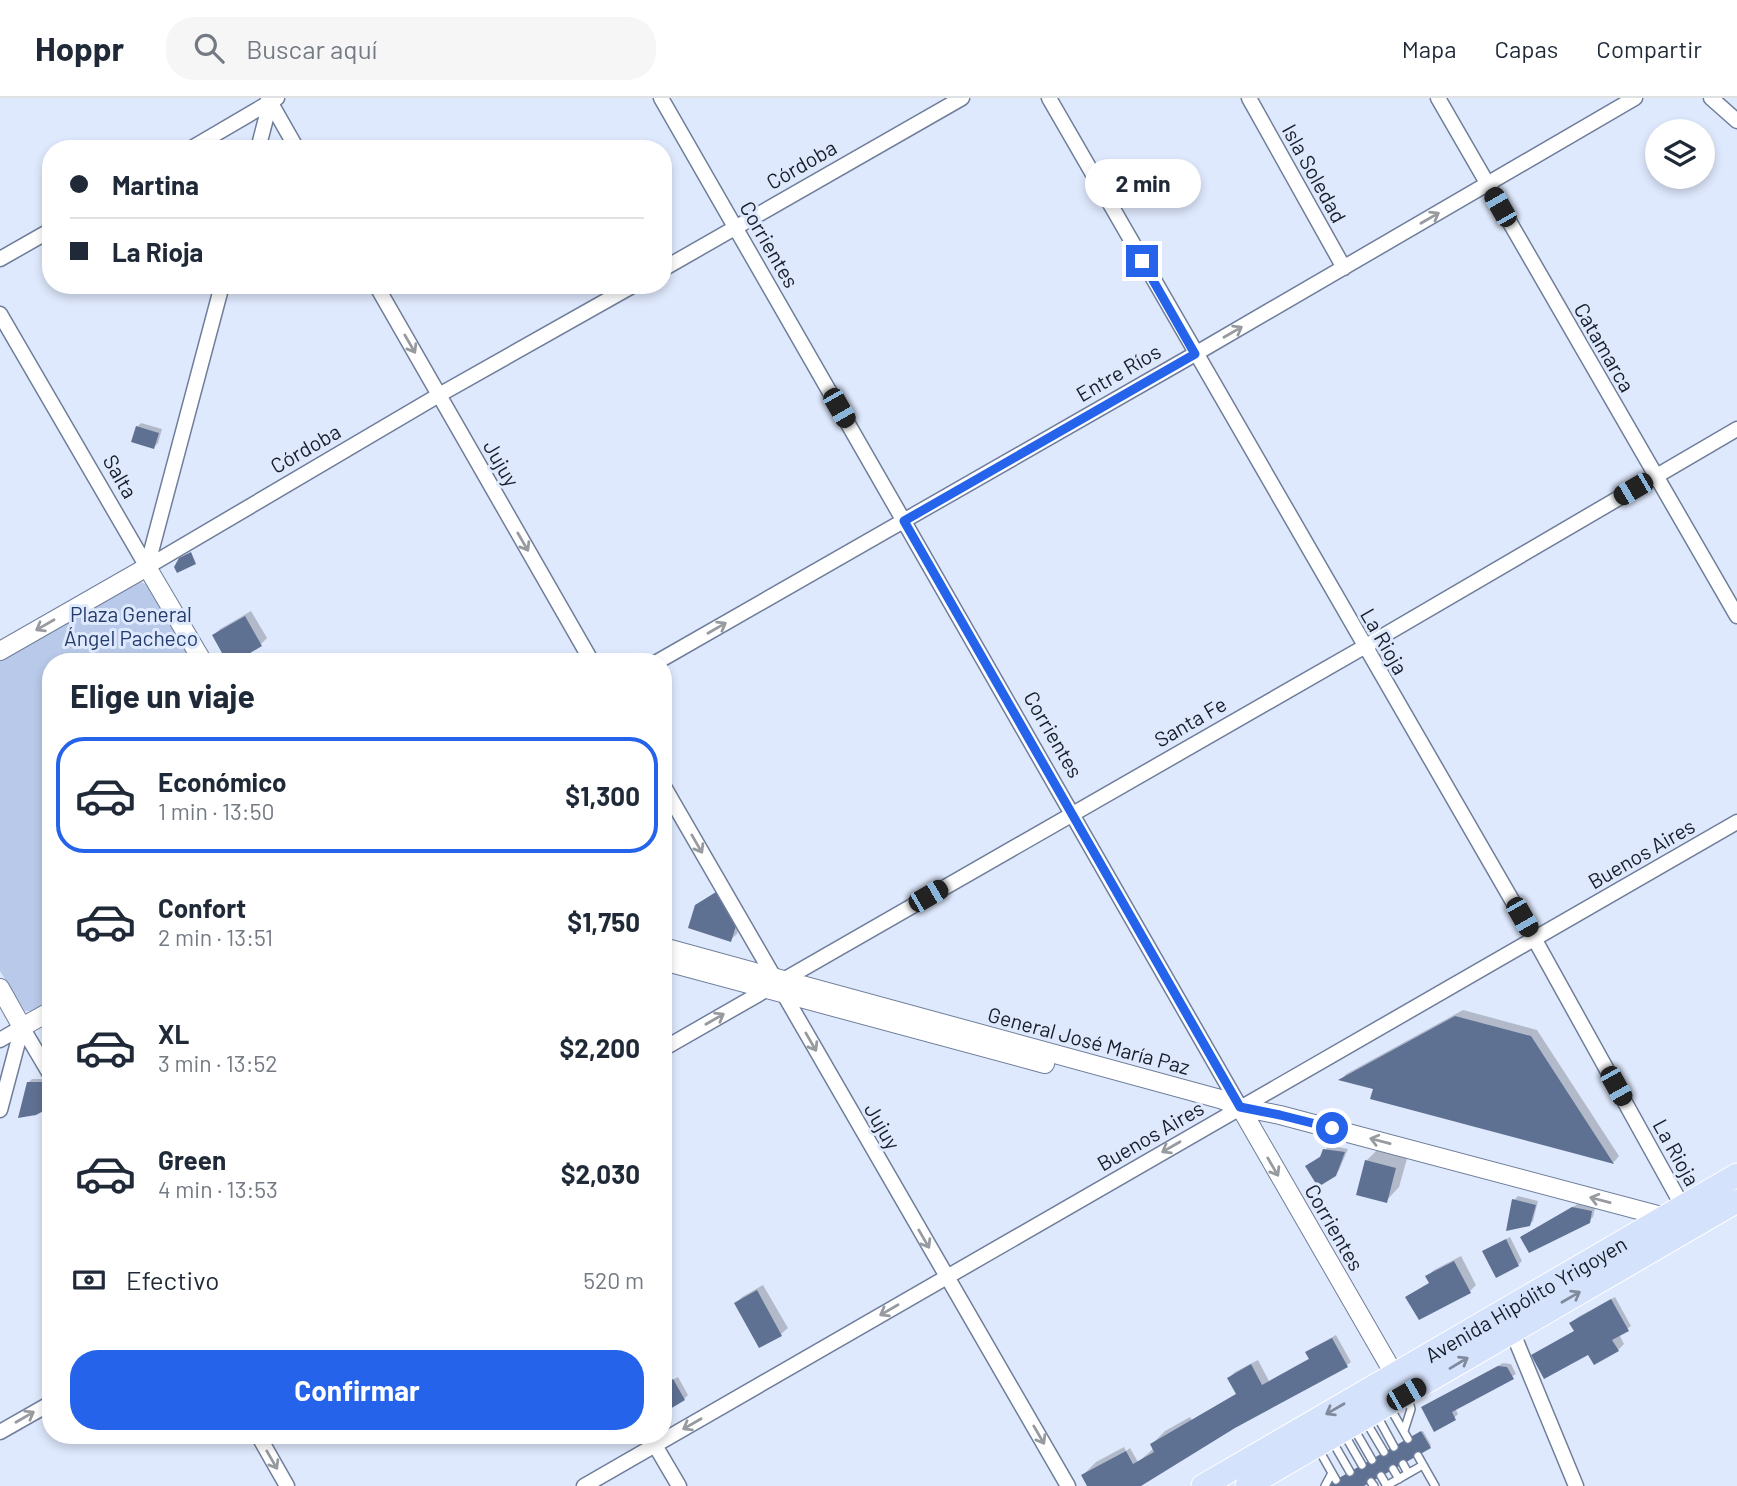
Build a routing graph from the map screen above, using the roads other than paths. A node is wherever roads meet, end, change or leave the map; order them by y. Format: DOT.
graph roads {
  1 [pos="661,98"];
  2 [pos="962,98"];
  3 [pos="1049,98"];
  4 [pos="1249,98"];
  5 [pos="1438,98"];
  6 [pos="1635,98"];
  7 [pos="1711,98"];
  8 [pos="272,99"];
  9 [pos="1737,121"];
  10 [pos="205,140"];
  11 [pos="261,140"];
  12 [pos="293,140"];
  13 [pos="1487,185"];
  14 [pos="735,228"];
  15 [pos="42,235"];
  16 [pos="0,259"];
  17 [pos="672,264"];
  18 [pos="1344,268"];
  19 [pos="220,294"];
  20 [pos="381,294"];
  21 [pos="618,294"];
  22 [pos="0,314"];
  23 [pos="1195,354"];
  24 [pos="439,396"];
  25 [pos="1737,429"];
  26 [pos="1656,475"];
  27 [pos="904,521"];
  28 [pos="147,567"];
  29 [pos="1737,616"];
  30 [pos="1364,647"];
  31 [pos="0,650"];
  32 [pos="198,653"];
  33 [pos="587,653"];
  34 [pos="672,653"];
  35 [pos="672,801"];
  36 [pos="1072,812"];
  37 [pos="1737,822"];
  38 [pos="1535,940"];
  39 [pos="672,950"];
  40 [pos="672,963"];
  41 [pos="776,984"];
  42 [pos="0,988"];
  43 [pos="42,1016"];
  44 [pos="22,1027"];
  45 [pos="0,1040"];
  46 [pos="672,1044"];
  47 [pos="42,1061"];
  48 [pos="0,1110"];
  49 [pos="1238,1113"];
  50 [pos="1737,1175"];
  51 [pos="1737,1201"];
  52 [pos="1674,1212"];
  53 [pos="946,1278"];
  54 [pos="1512,1331"];
  55 [pos="42,1407"];
  56 [pos="1363,1416"];
  57 [pos="672,1429"];
  58 [pos="1404,1431"];
  59 [pos="0,1432"];
  60 [pos="1408,1439"];
  61 [pos="263,1444"];
  62 [pos="646,1444"];
  63 [pos="654,1444"];
  64 [pos="1394,1447"];
  65 [pos="1384,1452"];
  66 [pos="1418,1455"];
  67 [pos="1372,1460"];
  68 [pos="1403,1464"];
  69 [pos="1362,1465"];
  70 [pos="1423,1465"];
  71 [pos="1394,1469"];
  72 [pos="1271,1470"];
  73 [pos="1350,1472"];
  74 [pos="1408,1474"];
  75 [pos="1381,1476"];
  76 [pos="1399,1479"];
  77 [pos="287,1486"];
  78 [pos="584,1486"];
  79 [pos="679,1486"];
  80 [pos="1068,1486"];
  81 [pos="1203,1486"];
  82 [pos="1247,1486"];
  83 [pos="1325,1486"];
  84 [pos="1386,1486"];
  85 [pos="1435,1486"];
  86 [pos="1576,1486"];
  1 -- 14 [label="street, Corrientes"];
  2 -- 14 [label="street, Córdoba"];
  3 -- 23 [label="street, La Rioja"];
  4 -- 18 [label="street, Isla Soledad"];
  5 -- 13 [label="street, Catamarca"];
  6 -- 13 [label="street, Entre Ríos"];
  7 -- 9 [label="street"];
  8 -- 10 [label="street"];
  8 -- 11 [label="street"];
  8 -- 12 [label="street"];
  18 -- 13 [label="street, Entre Ríos, one-way"];
  13 -- 26 [label="street, Catamarca"];
  14 -- 17 [label="street, Córdoba"];
  14 -- 27 [label="street, Corrientes"];
  15 -- 16 [label="street"];
  23 -- 18 [label="street, Entre Ríos, one-way"];
  19 -- 28 [label="street"];
  20 -- 24 [label="street, Jujuy, one-way"];
  21 -- 24 [label="street, Córdoba"];
  22 -- 28 [label="street, Salta"];
  23 -- 27 [label="street, Entre Ríos"];
  23 -- 30 [label="street, La Rioja"];
  24 -- 28 [label="street, Córdoba"];
  24 -- 33 [label="street, Jujuy, one-way"];
  25 -- 26 [label="street, Santa Fe"];
  26 -- 29 [label="street, Catamarca"];
  26 -- 30 [label="street, Santa Fe"];
  34 -- 27 [label="street, Entre Ríos, one-way"];
  27 -- 36 [label="street, Corrientes"];
  28 -- 31 [label="street, Córdoba, one-way"];
  28 -- 32 [label="street, Salta"];
  30 -- 36 [label="street, Santa Fe"];
  30 -- 38 [label="street, La Rioja"];
  35 -- 41 [label="street, Jujuy, one-way"];
  36 -- 41 [label="street, Santa Fe"];
  36 -- 49 [label="street, Corrientes"];
  37 -- 38 [label="street, Buenos Aires"];
  38 -- 49 [label="street, Buenos Aires"];
  38 -- 52 [label="street, La Rioja"];
  39 -- 41 [label="street, General José María Paz"];
  40 -- 41 [label="street, General José María Paz"];
  46 -- 41 [label="street, Santa Fe, one-way"];
  41 -- 49 [label="street, General José María Paz"];
  41 -- 53 [label="street, Jujuy, one-way"];
  42 -- 44 [label="street"];
  43 -- 44 [label="street"];
  44 -- 45 [label="street"];
  44 -- 47 [label="street"];
  44 -- 48 [label="street"];
  52 -- 49 [label="street, General José María Paz, one-way"];
  49 -- 53 [label="street, Buenos Aires, one-way"];
  49 -- 56 [label="street, Corrientes, one-way"];
  50 -- 52 [label="main road, Avenida Hipólito Yrigoyen"];
  54 -- 51 [label="main road, Avenida Hipólito Yrigoyen, one-way"];
  52 -- 56 [label="main road, Avenida Hipólito Yrigoyen"];
  53 -- 57 [label="street, Buenos Aires, one-way"];
  53 -- 80 [label="street, Jujuy, one-way"];
  56 -- 54 [label="main road, Avenida Hipólito Yrigoyen, one-way"];
  54 -- 86 [label="street"];
  59 -- 55 [label="street, one-way"];
  56 -- 58 [label="lane"];
  56 -- 58 [label="lane"];
  56 -- 64 [label="lane"];
  56 -- 65 [label="lane"];
  56 -- 67 [label="lane"];
  56 -- 69 [label="lane"];
  56 -- 72 [label="main road, Avenida Hipólito Yrigoyen, one-way"];
  56 -- 72 [label="main road, Avenida Hipólito Yrigoyen"];
  56 -- 73 [label="lane"];
  56 -- 83 [label="lane"];
  58 -- 60 [label="lane"];
  61 -- 77 [label="street, one-way"];
  62 -- 78 [label="street, Buenos Aires"];
  63 -- 79 [label="street"];
  66 -- 70 [label="lane"];
  68 -- 74 [label="lane"];
  70 -- 74 [label="lane"];
  70 -- 85 [label="lane"];
  71 -- 76 [label="lane"];
  72 -- 81 [label="main road, Avenida Hipólito Yrigoyen"];
  72 -- 82 [label="main road, Avenida Hipólito Yrigoyen"];
  74 -- 76 [label="lane"];
  75 -- 84 [label="lane"];
  76 -- 84 [label="lane"];
}
